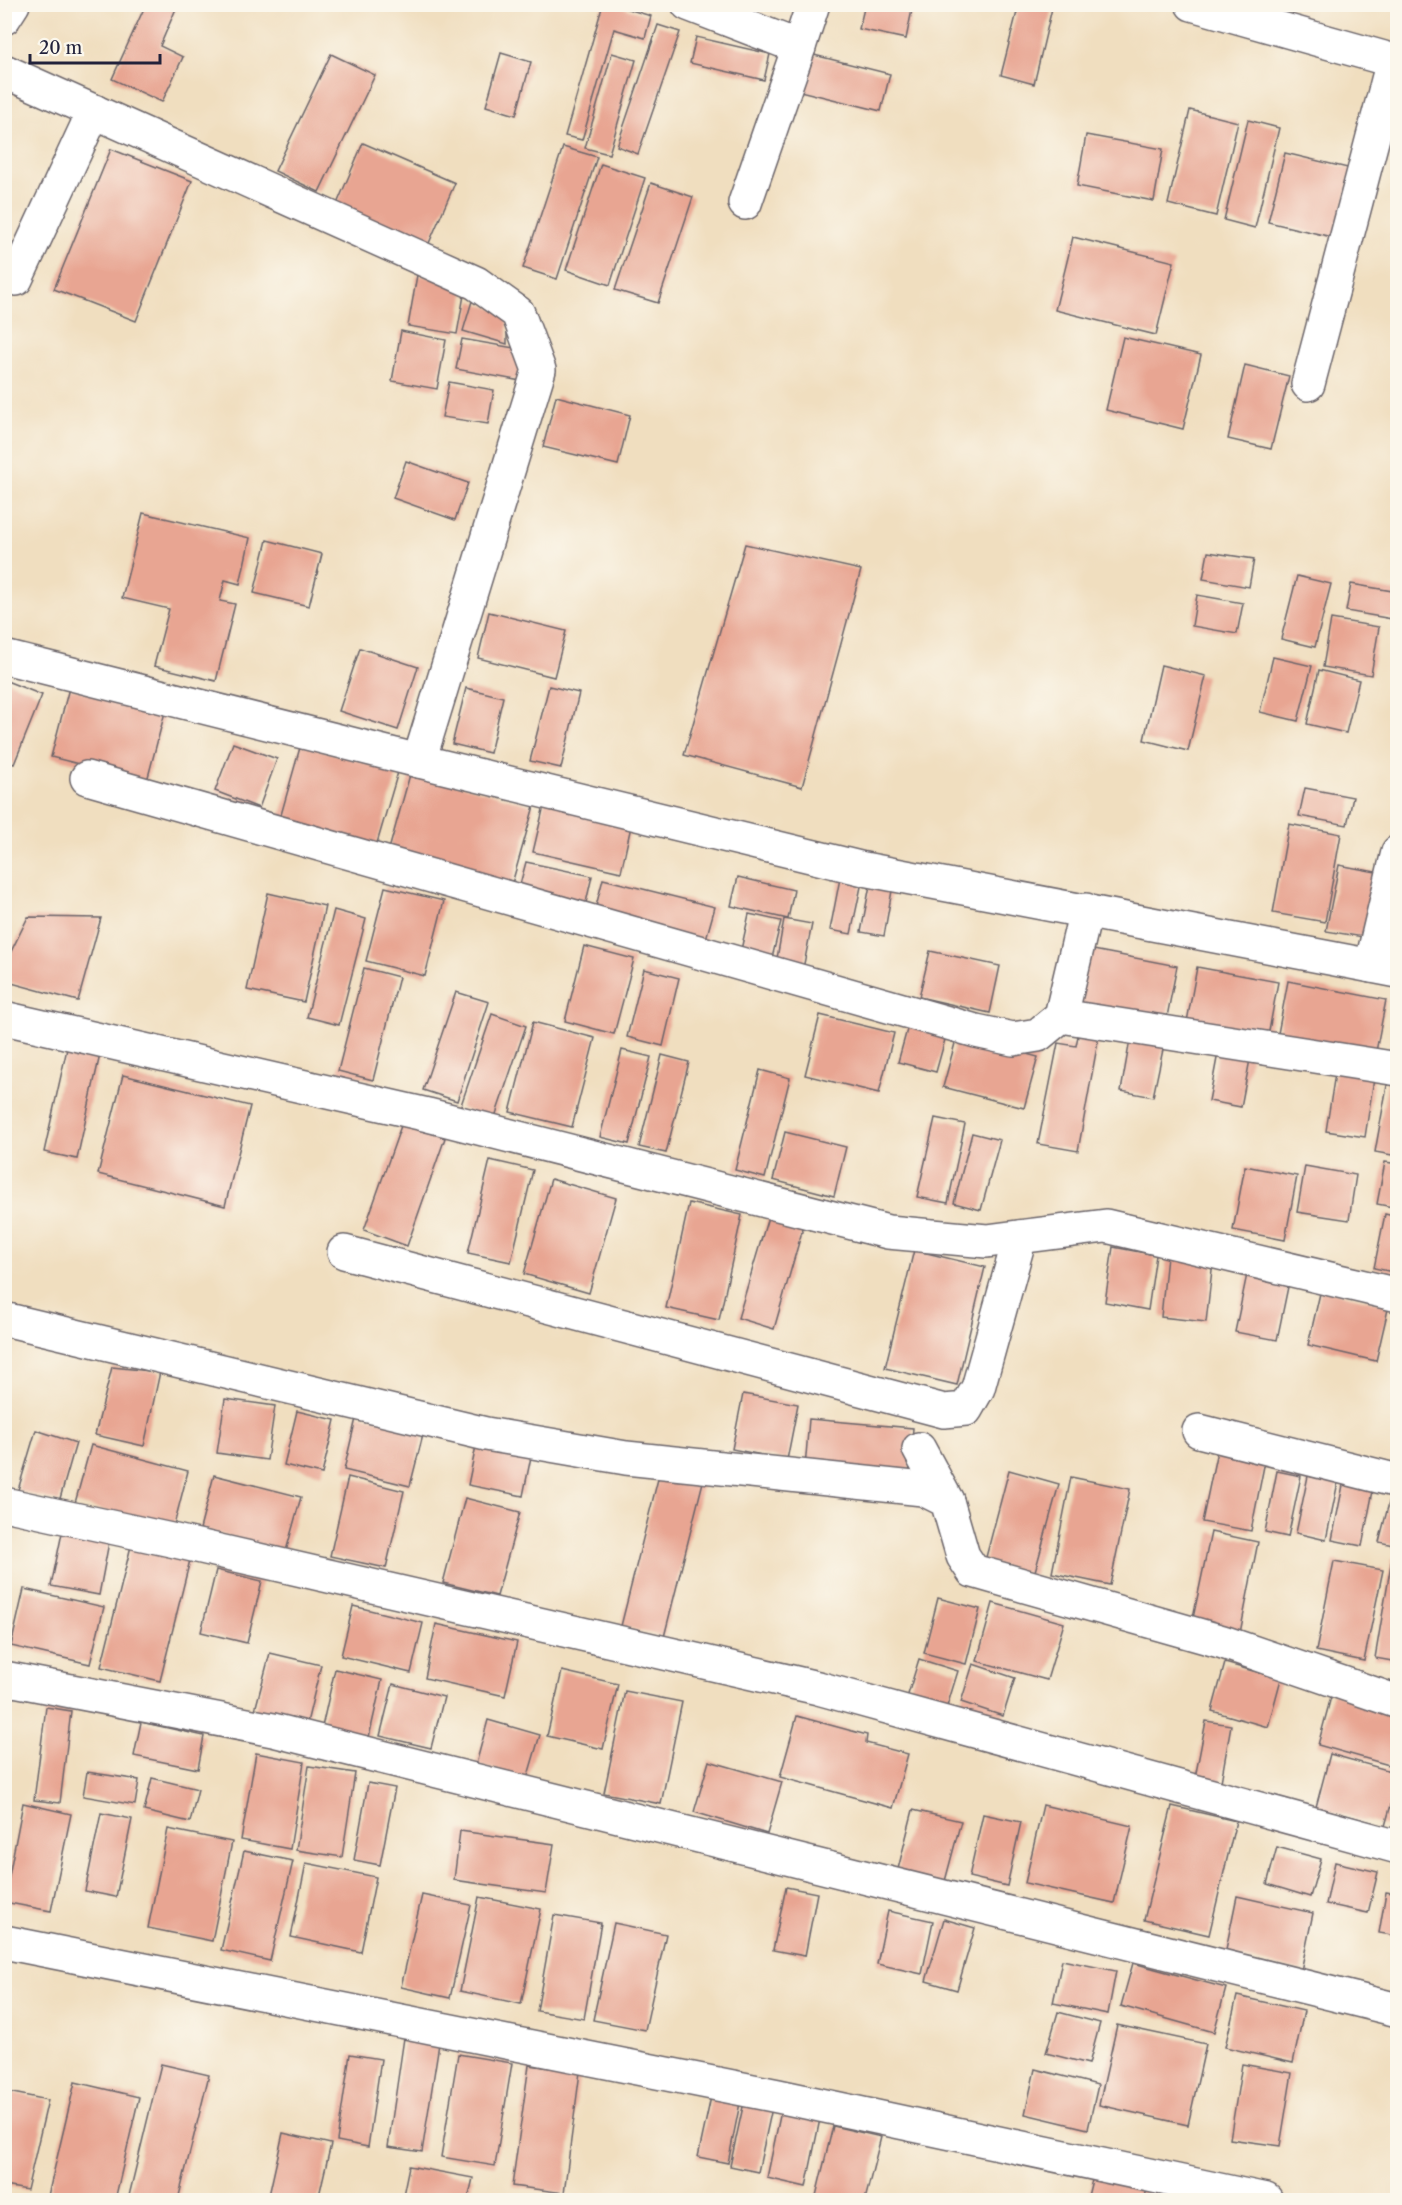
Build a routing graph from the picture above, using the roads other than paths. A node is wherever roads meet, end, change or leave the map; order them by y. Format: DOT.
graph roads {
  1 [pos="13,4"];
  2 [pos="688,4"];
  3 [pos="813,4"];
  4 [pos="1192,4"];
  5 [pos="4,18"];
  6 [pos="799,47"];
  7 [pos="1395,61"];
  8 [pos="4,71"];
  9 [pos="94,111"];
  10 [pos="745,202"];
  11 [pos="16,279"];
  12 [pos="1308,384"];
  13 [pos="4,657"];
  14 [pos="419,761"];
  15 [pos="87,778"];
  16 [pos="1398,852"];
  17 [pos="1086,910"];
  18 [pos="1384,968"];
  19 [pos="1061,1016"];
  20 [pos="4,1018"];
  21 [pos="1398,1069"];
  22 [pos="1020,1237"];
  23 [pos="344,1252"];
  24 [pos="1398,1295"];
  25 [pos="4,1319"];
  26 [pos="1200,1431"];
  27 [pos="919,1449"];
  28 [pos="1398,1481"];
  29 [pos="947,1501"];
  30 [pos="4,1504"];
  31 [pos="4,1678"];
  32 [pos="1398,1702"];
  33 [pos="1398,1847"];
  34 [pos="4,1942"];
  35 [pos="1398,2010"];
  36 [pos="1266,2200"];
  1 -- 5 [label="street"];
  2 -- 6 [label="street"];
  3 -- 6 [label="street"];
  4 -- 7 [label="street"];
  6 -- 10 [label="street"];
  7 -- 12 [label="street"];
  8 -- 9 [label="street"];
  9 -- 11 [label="street"];
  9 -- 14 [label="street"];
  13 -- 14 [label="street"];
  14 -- 17 [label="street"];
  15 -- 19 [label="street"];
  16 -- 18 [label="street"];
  17 -- 18 [label="street"];
  17 -- 19 [label="street"];
  19 -- 21 [label="street"];
  20 -- 22 [label="street"];
  22 -- 23 [label="street"];
  22 -- 24 [label="street"];
  25 -- 29 [label="street"];
  26 -- 28 [label="street"];
  27 -- 29 [label="street"];
  29 -- 32 [label="street"];
  30 -- 33 [label="street"];
  31 -- 35 [label="street"];
  34 -- 36 [label="street"];
}
